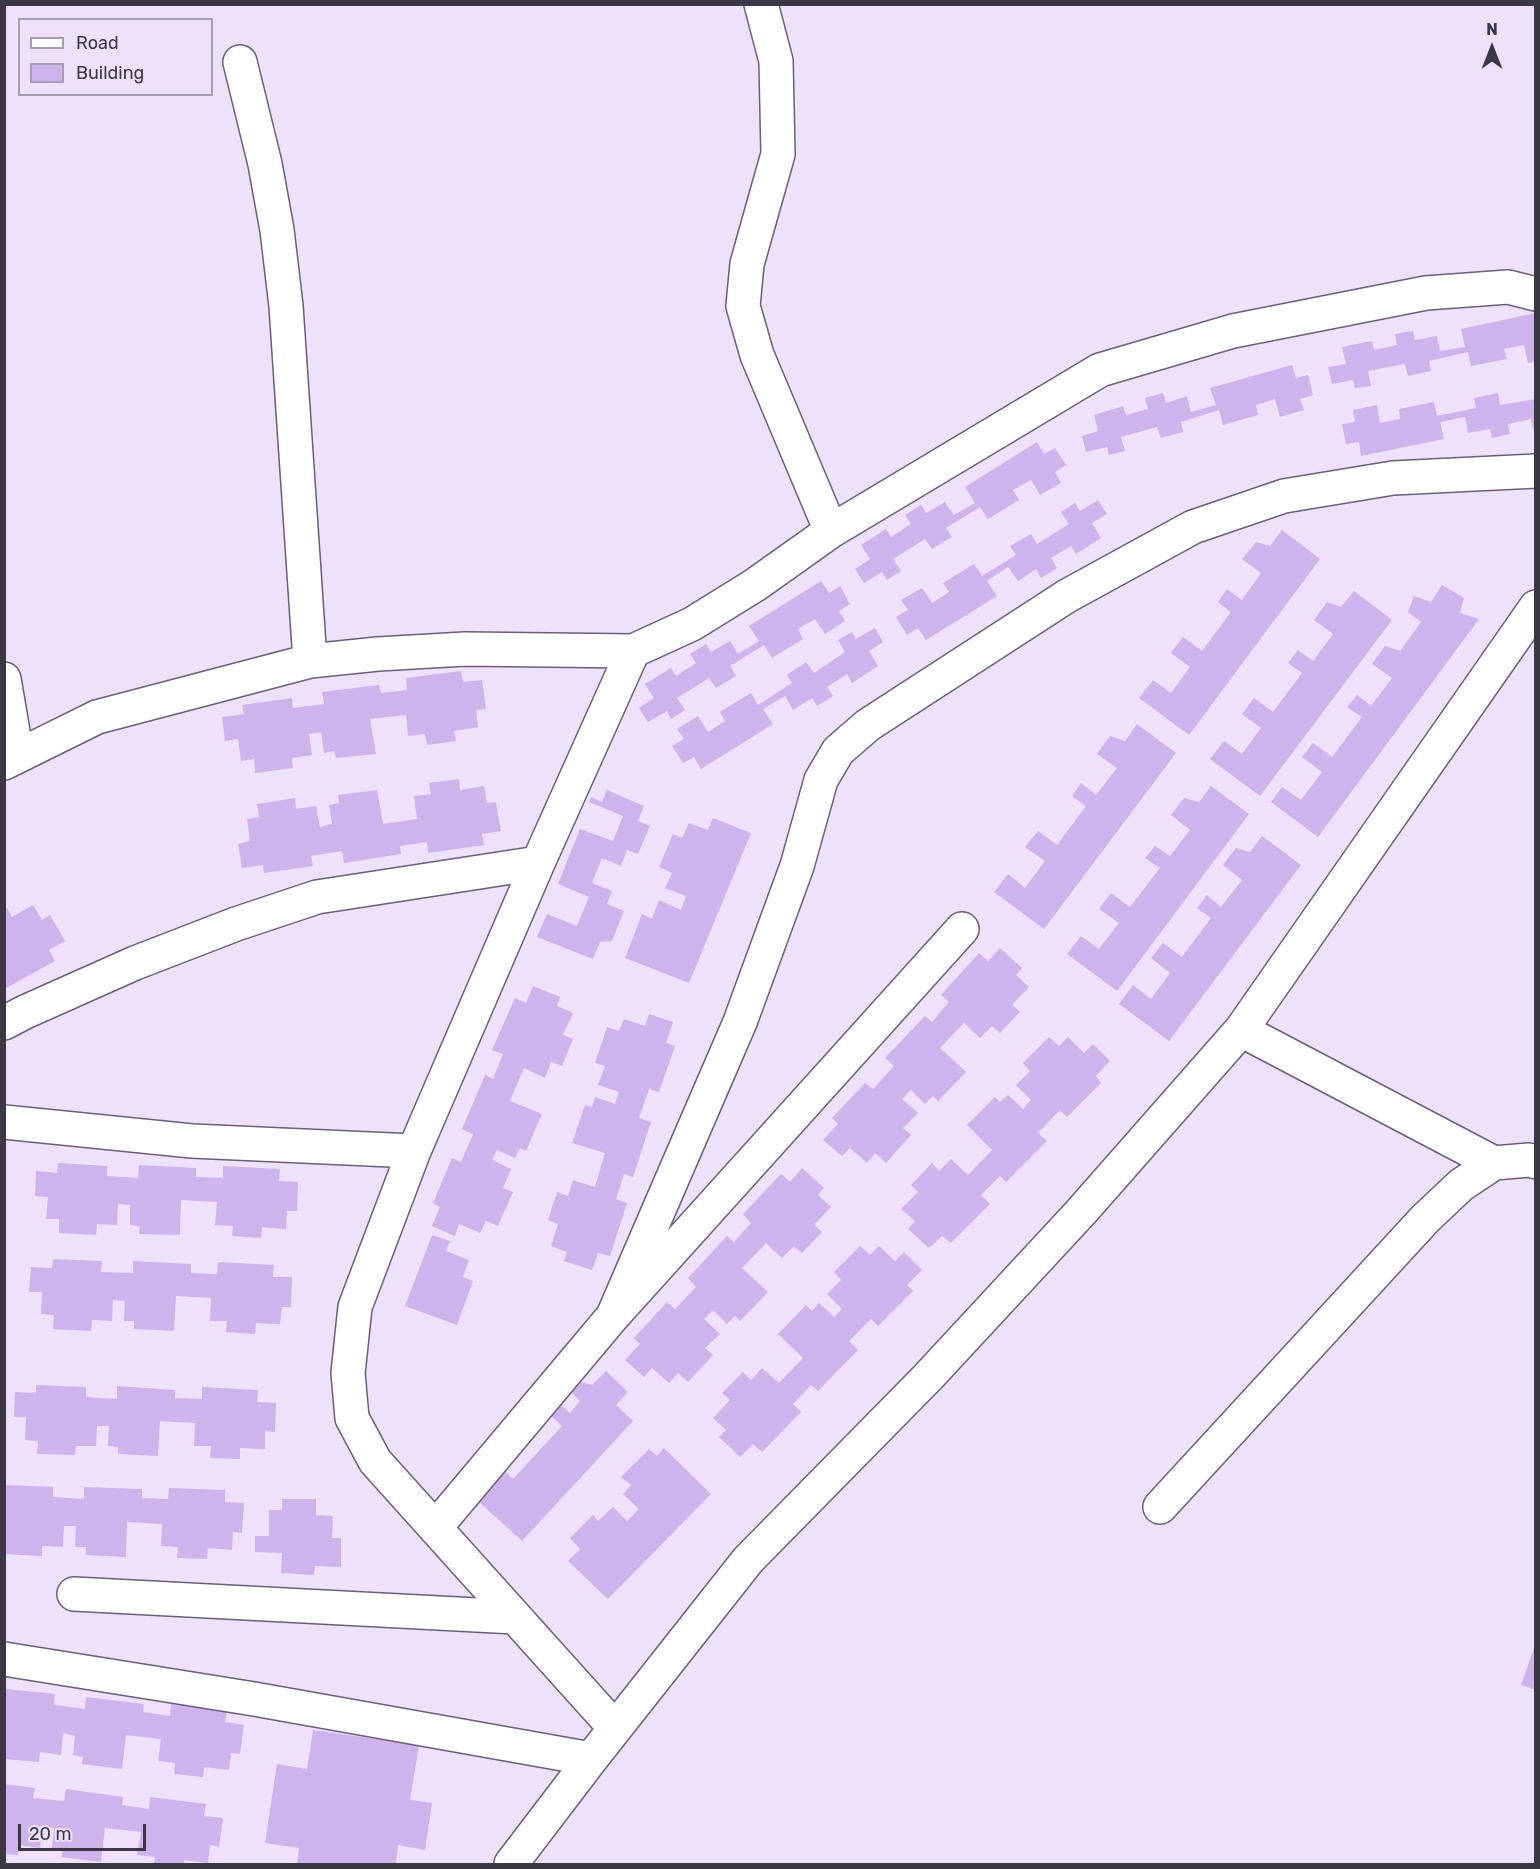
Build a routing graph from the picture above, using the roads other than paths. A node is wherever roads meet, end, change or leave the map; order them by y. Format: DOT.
graph roads {
  1 [pos="761,4"];
  2 [pos="240,62"];
  3 [pos="1536,294"];
  4 [pos="1536,471"];
  5 [pos="831,531"];
  6 [pos="1536,607"];
  7 [pos="633,651"];
  8 [pos="310,661"];
  9 [pos="4,679"];
  10 [pos="11,759"];
  11 [pos="538,863"];
  12 [pos="962,929"];
  13 [pos="4,1023"];
  14 [pos="1241,1030"];
  15 [pos="4,1122"];
  16 [pos="414,1151"];
  17 [pos="1536,1162"];
  18 [pos="1494,1163"];
  19 [pos="613,1316"];
  20 [pos="1160,1507"];
  21 [pos="435,1528"];
  22 [pos="74,1594"];
  23 [pos="514,1617"];
  24 [pos="4,1659"];
  25 [pos="615,1728"];
  26 [pos="591,1759"];
  27 [pos="511,1864"];
  1 -- 5 [label="street"];
  2 -- 8 [label="street"];
  3 -- 5 [label="street"];
  4 -- 19 [label="street"];
  5 -- 7 [label="street"];
  6 -- 14 [label="street"];
  7 -- 8 [label="street"];
  7 -- 11 [label="street"];
  8 -- 10 [label="street"];
  9 -- 10 [label="street"];
  11 -- 13 [label="street"];
  11 -- 16 [label="street"];
  12 -- 19 [label="street"];
  14 -- 18 [label="street"];
  14 -- 25 [label="street"];
  15 -- 16 [label="street"];
  16 -- 21 [label="street"];
  17 -- 18 [label="street"];
  18 -- 20 [label="street"];
  19 -- 21 [label="street"];
  21 -- 23 [label="street"];
  22 -- 23 [label="street"];
  23 -- 25 [label="street"];
  24 -- 26 [label="street"];
  25 -- 26 [label="street"];
  26 -- 27 [label="street"];
}
